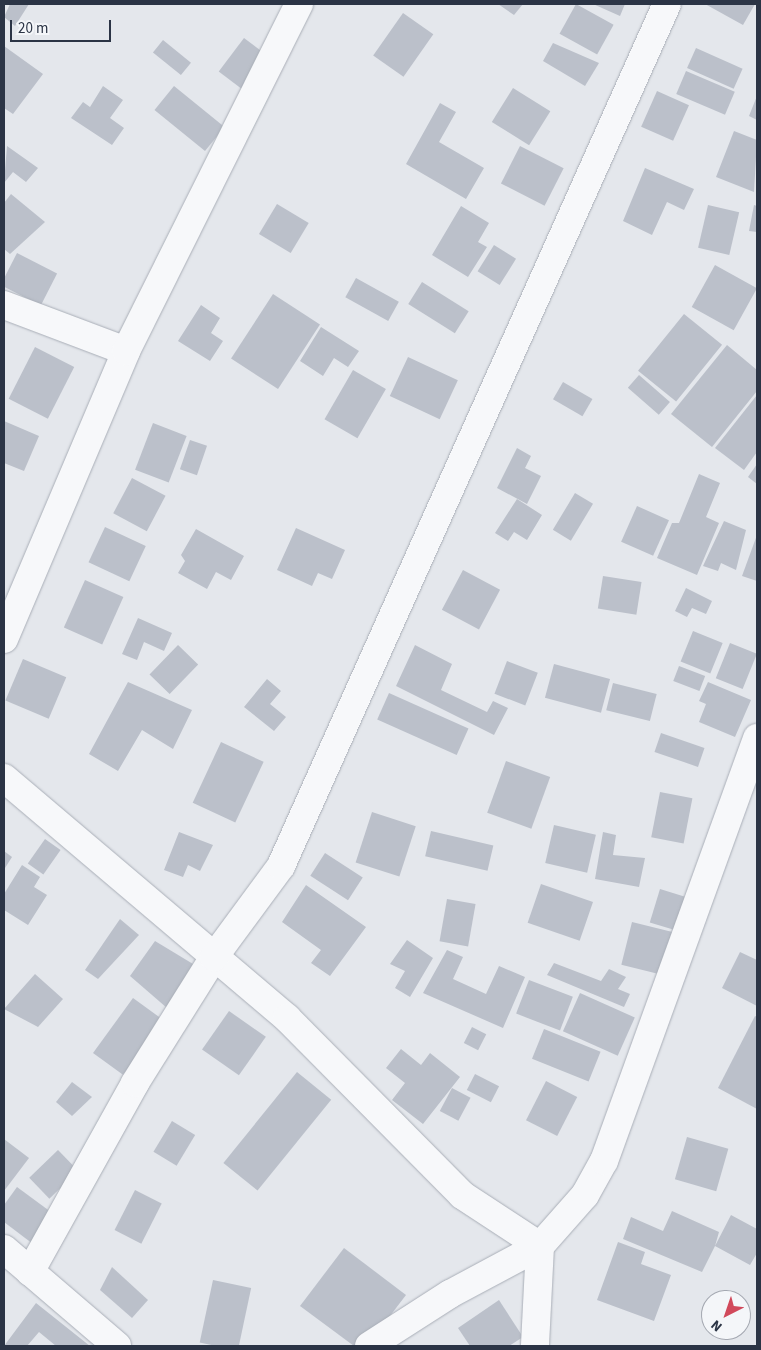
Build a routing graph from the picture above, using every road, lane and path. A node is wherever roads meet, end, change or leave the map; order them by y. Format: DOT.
graph roads {
  1 [pos="299,4"];
  2 [pos="667,4"];
  3 [pos="4,305"];
  4 [pos="126,352"];
  5 [pos="4,639"];
  6 [pos="757,738"];
  7 [pos="4,778"];
  8 [pos="214,957"];
  9 [pos="540,1246"];
  10 [pos="4,1249"];
  11 [pos="30,1272"];
  12 [pos="117,1346"];
  13 [pos="369,1346"];
  14 [pos="535,1346"];
  1 -- 4 [label="street"];
  2 -- 8 [label="street"];
  3 -- 4 [label="street"];
  4 -- 5 [label="street"];
  6 -- 9 [label="street"];
  7 -- 8 [label="street"];
  8 -- 9 [label="street"];
  8 -- 11 [label="street"];
  9 -- 13 [label="street"];
  9 -- 14 [label="street"];
  10 -- 11 [label="street"];
  11 -- 12 [label="street"];
}
